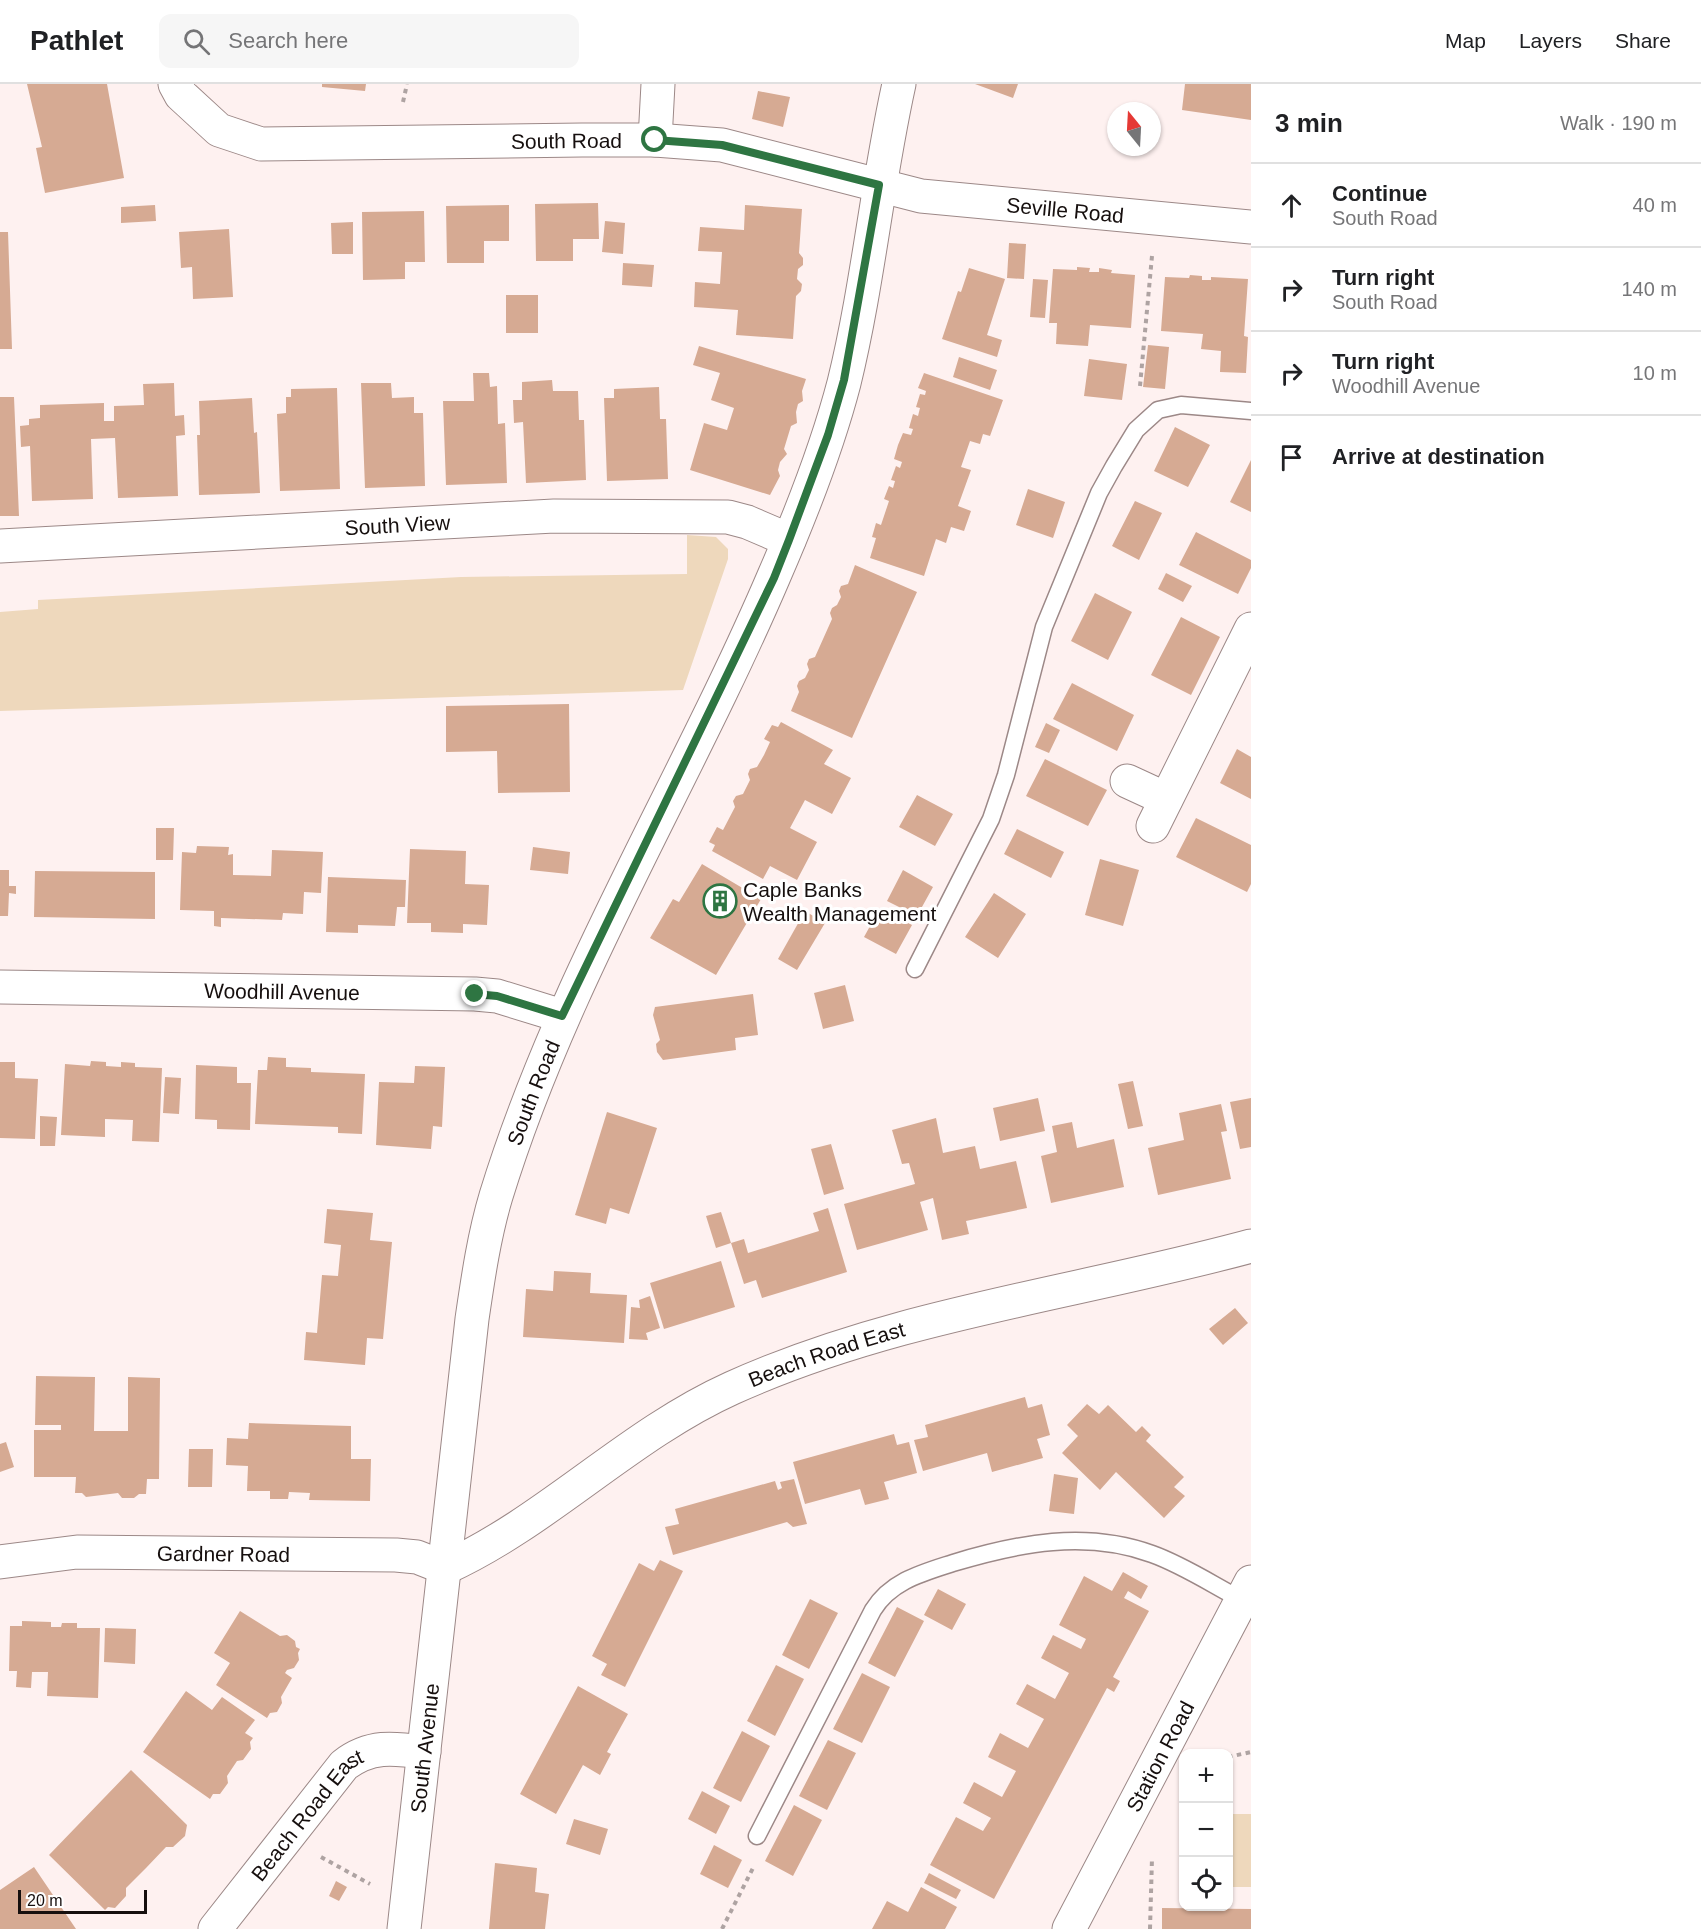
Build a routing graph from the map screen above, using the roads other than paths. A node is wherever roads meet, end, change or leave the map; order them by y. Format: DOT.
graph roads {
  1 [pos="175,84"];
  2 [pos="658,84"];
  3 [pos="899,84"];
  4 [pos="655,140"];
  5 [pos="879,185"];
  6 [pos="1251,228"];
  7 [pos="1251,411"];
  8 [pos="789,540"];
  9 [pos="0,546"];
  10 [pos="1251,629"];
  11 [pos="1127,781"];
  12 [pos="915,969"];
  13 [pos="0,987"];
  14 [pos="562,1016"];
  15 [pos="1251,1246"];
  16 [pos="0,1562"];
  17 [pos="445,1568"];
  18 [pos="1246,1591"];
  19 [pos="424,1752"];
  20 [pos="757,1836"];
  21 [pos="406,1916"];
  22 [pos="215,1929"];
  23 [pos="1069,1929"];
  1 -- 4 [label="street, South Road"];
  2 -- 4 [label="street"];
  3 -- 5 [label="street"];
  4 -- 5 [label="street, South Road"];
  5 -- 6 [label="street, Seville Road"];
  5 -- 8 [label="street, South Road"];
  7 -- 12 [label="lane"];
  8 -- 9 [label="street, South View"];
  8 -- 14 [label="street, South Road"];
  10 -- 11 [label="street"];
  13 -- 14 [label="street, Woodhill Avenue"];
  14 -- 17 [label="street, South Road"];
  15 -- 17 [label="street, Beach Road East"];
  16 -- 17 [label="street, Gardner Road"];
  17 -- 19 [label="street, South Avenue"];
  18 -- 20 [label="lane"];
  18 -- 23 [label="street, Station Road"];
  19 -- 21 [label="street, South Avenue"];
  19 -- 22 [label="street, Beach Road East"];
}
